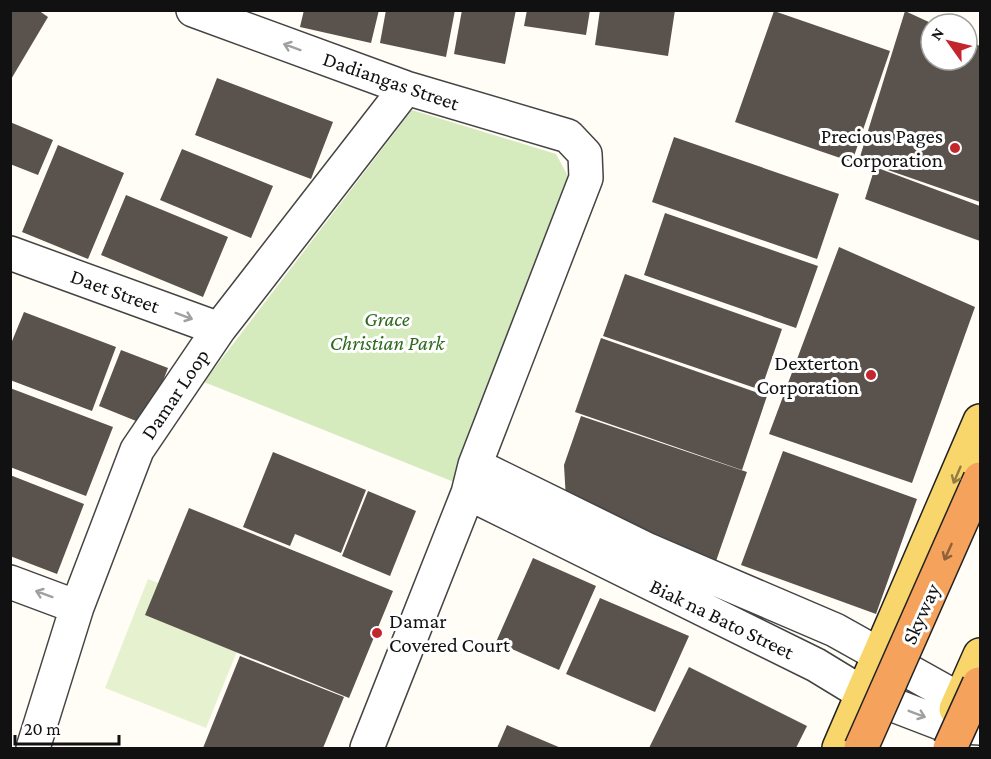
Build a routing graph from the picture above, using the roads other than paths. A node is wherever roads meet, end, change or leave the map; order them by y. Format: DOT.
graph roads {
  1 [pos="193,10"];
  2 [pos="406,88"];
  3 [pos="10,253"];
  4 [pos="219,329"];
  5 [pos="981,421"];
  6 [pos="472,479"];
  7 [pos="981,479"];
  8 [pos="10,582"];
  9 [pos="77,607"];
  10 [pos="880,655"];
  11 [pos="862,693"];
  12 [pos="962,710"];
  13 [pos="981,728"];
  14 [pos="33,748"];
  15 [pos="367,748"];
  16 [pos="839,748"];
  17 [pos="861,748"];
  2 -- 1 [label="street, Dadiangas Street, one-way"];
  2 -- 4 [label="street, Damar Loop"];
  2 -- 6 [label="street, Dadiangas Street"];
  3 -- 4 [label="street, Daet Street, one-way"];
  4 -- 9 [label="street, Damar Loop"];
  5 -- 10 [label="main road, one-way"];
  6 -- 10 [label="street, Biak na Bato Street"];
  6 -- 11 [label="street, Biak na Bato Street"];
  6 -- 15 [label="street"];
  7 -- 17 [label="highway, Skyway, one-way, bridge"];
  9 -- 8 [label="street, one-way"];
  9 -- 14 [label="street, Damar Loop"];
  10 -- 11 [label="main road"];
  10 -- 12 [label="street, Biak na Bato Street"];
  11 -- 12 [label="street, Biak na Bato Street, one-way"];
  11 -- 16 [label="main road"];
  12 -- 13 [label="street, Biak na Bato Street"];
}
